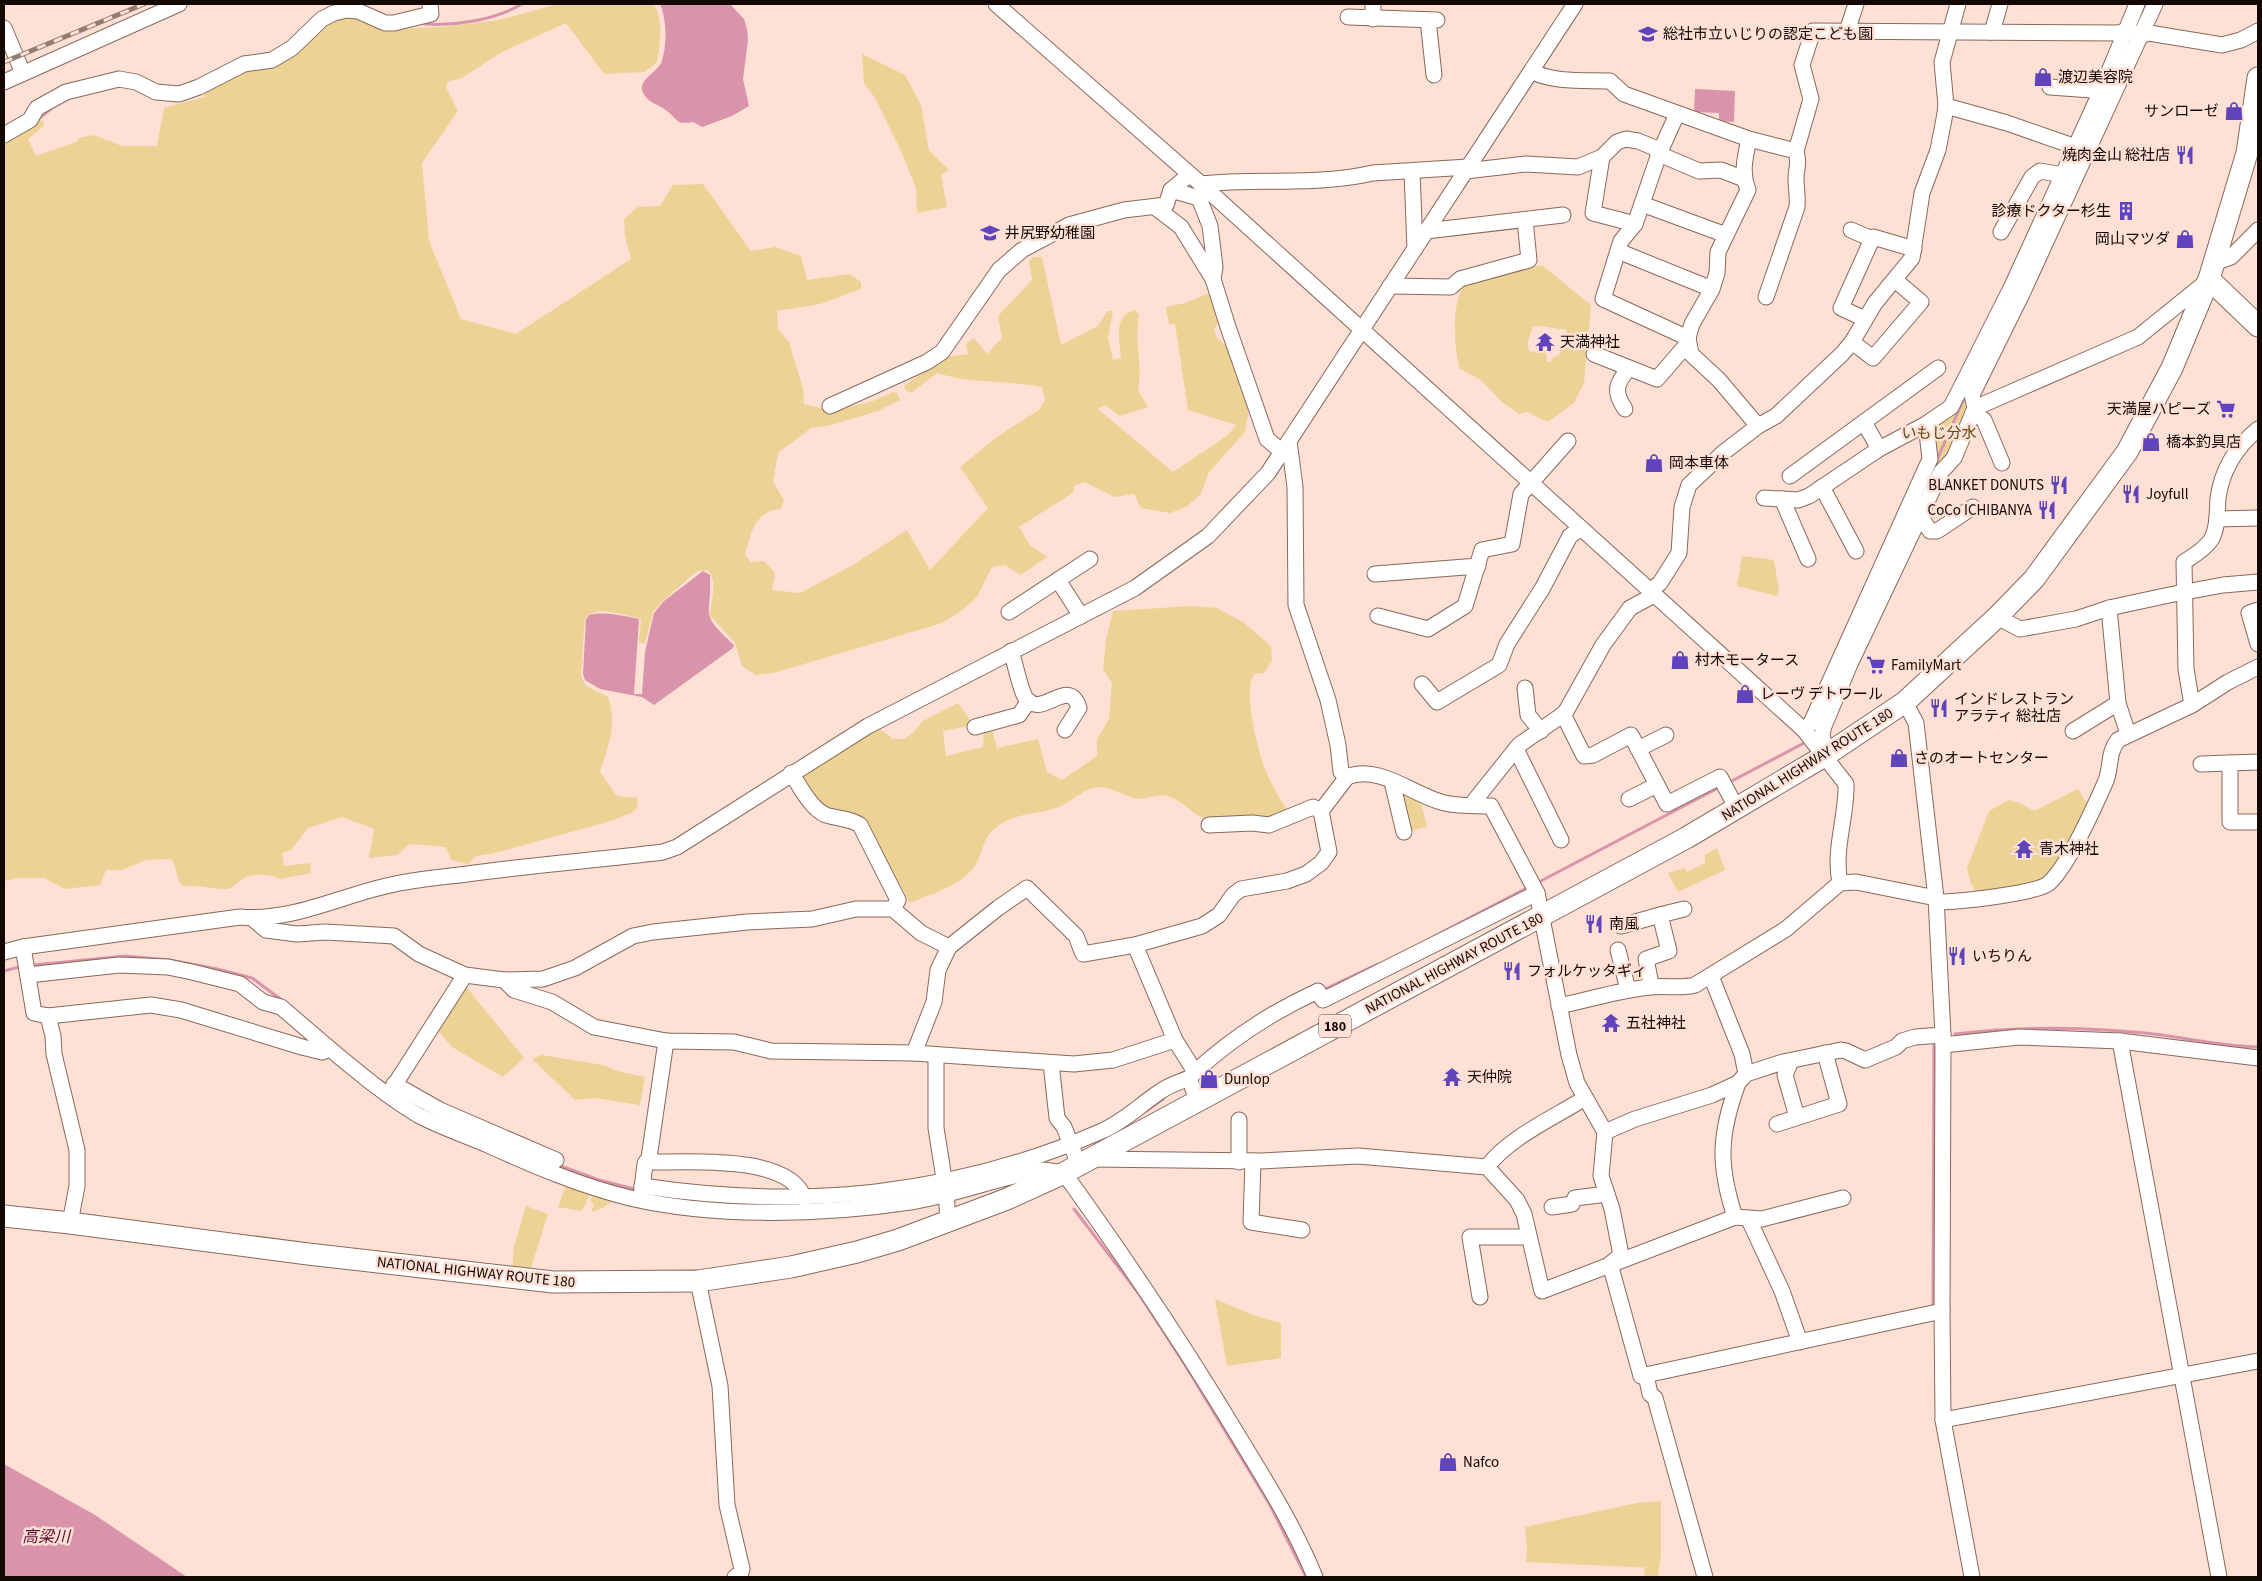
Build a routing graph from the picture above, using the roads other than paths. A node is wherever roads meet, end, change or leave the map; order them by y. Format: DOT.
graph roads {
  1 [pos="180,4"];
  2 [pos="996,4"];
  3 [pos="1575,4"];
  4 [pos="1856,4"];
  5 [pos="1958,4"];
  6 [pos="2000,4"];
  7 [pos="2136,4"];
  8 [pos="2155,4"];
  9 [pos="1373,11"];
  10 [pos="427,12"];
  11 [pos="1348,17"];
  12 [pos="4,28"];
  13 [pos="1846,31"];
  14 [pos="2258,31"];
  15 [pos="1955,32"];
  16 [pos="1992,32"];
  17 [pos="2134,33"];
  18 [pos="1532,71"];
  19 [pos="23,73"];
  20 [pos="1434,75"];
  21 [pos="2258,78"];
  22 [pos="4,82"];
  23 [pos="2050,87"];
  24 [pos="2100,93"];
  25 [pos="1946,106"];
  26 [pos="1677,114"];
  27 [pos="4,135"];
  28 [pos="1749,139"];
  29 [pos="2076,147"];
  30 [pos="1796,151"];
  31 [pos="1659,154"];
  32 [pos="1602,156"];
  33 [pos="1467,169"];
  34 [pos="1412,171"];
  35 [pos="2064,175"];
  36 [pos="1744,179"];
  37 [pos="1195,180"];
  38 [pos="1171,190"];
  39 [pos="1642,204"];
  40 [pos="1156,208"];
  41 [pos="1563,215"];
  42 [pos="1525,220"];
  43 [pos="1635,224"];
  44 [pos="1851,230"];
  45 [pos="2258,230"];
  46 [pos="1426,231"];
  47 [pos="2001,232"];
  48 [pos="1726,235"];
  49 [pos="1872,239"];
  50 [pos="1415,249"];
  51 [pos="1914,249"];
  52 [pos="1618,252"];
  53 [pos="2212,271"];
  54 [pos="1213,279"];
  55 [pos="1895,280"];
  56 [pos="1390,286"];
  57 [pos="1712,289"];
  58 [pos="1766,297"];
  59 [pos="1865,319"];
  60 [pos="2258,326"];
  61 [pos="1361,331"];
  62 [pos="1688,340"];
  63 [pos="1852,342"];
  64 [pos="1594,354"];
  65 [pos="1629,368"];
  66 [pos="1938,368"];
  67 [pos="830,406"];
  68 [pos="1625,409"];
  69 [pos="1962,416"];
  70 [pos="1864,422"];
  71 [pos="1926,424"];
  72 [pos="1758,426"];
  73 [pos="2258,429"];
  74 [pos="1568,441"];
  75 [pos="1286,446"];
  76 [pos="1879,449"];
  77 [pos="2002,463"];
  78 [pos="1790,476"];
  79 [pos="1530,484"];
  80 [pos="1822,487"];
  81 [pos="1764,498"];
  82 [pos="1782,499"];
  83 [pos="1973,507"];
  84 [pos="2258,518"];
  85 [pos="2217,519"];
  86 [pos="1911,521"];
  87 [pos="1580,529"];
  88 [pos="1856,551"];
  89 [pos="1090,559"];
  90 [pos="1808,559"];
  91 [pos="1478,566"];
  92 [pos="1375,574"];
  93 [pos="1058,580"];
  94 [pos="2258,582"];
  95 [pos="1652,593"];
  96 [pos="2183,593"];
  97 [pos="2109,608"];
  98 [pos="2258,610"];
  99 [pos="1009,612"];
  100 [pos="1081,616"];
  101 [pos="1378,616"];
  102 [pos="1865,617"];
  103 [pos="1997,617"];
  104 [pos="2258,644"];
  105 [pos="1011,652"];
  106 [pos="2258,667"];
  107 [pos="1422,684"];
  108 [pos="1525,688"];
  109 [pos="1029,700"];
  110 [pos="1906,702"];
  111 [pos="2118,703"];
  112 [pos="2192,705"];
  113 [pos="1563,714"];
  114 [pos="975,726"];
  115 [pos="1065,730"];
  116 [pos="1541,731"];
  117 [pos="2073,731"];
  118 [pos="2128,734"];
  119 [pos="1666,735"];
  120 [pos="1813,739"];
  121 [pos="1516,749"];
  122 [pos="1638,749"];
  123 [pos="2258,762"];
  124 [pos="2230,763"];
  125 [pos="2201,764"];
  126 [pos="791,773"];
  127 [pos="1347,777"];
  128 [pos="1392,782"];
  129 [pos="1657,785"];
  130 [pos="1730,794"];
  131 [pos="1629,799"];
  132 [pos="1474,805"];
  133 [pos="1321,810"];
  134 [pos="2258,822"];
  135 [pos="1209,824"];
  136 [pos="1404,832"];
  137 [pos="1561,840"];
  138 [pos="1840,883"];
  139 [pos="1534,887"];
  140 [pos="1936,900"];
  141 [pos="894,909"];
  142 [pos="1684,909"];
  143 [pos="1543,915"];
  144 [pos="1660,915"];
  145 [pos="253,918"];
  146 [pos="1621,926"];
  147 [pos="1135,945"];
  148 [pos="949,946"];
  149 [pos="23,947"];
  150 [pos="1618,950"];
  151 [pos="4,952"];
  152 [pos="28,975"];
  153 [pos="465,975"];
  154 [pos="1711,976"];
  155 [pos="504,980"];
  156 [pos="1649,987"];
  157 [pos="1628,990"];
  158 [pos="1559,1006"];
  159 [pos="48,1016"];
  160 [pos="1175,1040"];
  161 [pos="1943,1040"];
  162 [pos="666,1041"];
  163 [pos="2120,1041"];
  164 [pos="326,1050"];
  165 [pos="914,1053"];
  166 [pos="1825,1053"];
  167 [pos="936,1055"];
  168 [pos="2258,1058"];
  169 [pos="1791,1061"];
  170 [pos="1051,1064"];
  171 [pos="1192,1075"];
  172 [pos="1742,1078"];
  173 [pos="391,1090"];
  174 [pos="1585,1098"];
  175 [pos="1197,1100"];
  176 [pos="1797,1118"];
  177 [pos="1239,1120"];
  178 [pos="1777,1124"];
  179 [pos="1605,1132"];
  180 [pos="1075,1157"];
  181 [pos="556,1160"];
  182 [pos="646,1162"];
  183 [pos="1246,1162"];
  184 [pos="1487,1167"];
  185 [pos="946,1191"];
  186 [pos="641,1192"];
  187 [pos="1607,1194"];
  188 [pos="804,1198"];
  189 [pos="1843,1198"];
  190 [pos="1552,1207"];
  191 [pos="4,1216"];
  192 [pos="1743,1218"];
  193 [pos="948,1222"];
  194 [pos="70,1223"];
  195 [pos="1302,1230"];
  196 [pos="1529,1237"];
  197 [pos="1610,1264"];
  198 [pos="698,1281"];
  199 [pos="1480,1297"];
  200 [pos="1942,1311"];
  201 [pos="1799,1339"];
  202 [pos="2258,1361"];
  203 [pos="1646,1375"];
  204 [pos="2182,1376"];
  205 [pos="1943,1420"];
  206 [pos="734,1577"];
  207 [pos="1315,1577"];
  208 [pos="1705,1577"];
  209 [pos="1972,1577"];
  210 [pos="2219,1577"];
  1 -- 19 [label="street"];
  2 -- 37 [label="street"];
  3 -- 18 [label="street"];
  4 -- 13 [label="street"];
  5 -- 15 [label="street"];
  6 -- 16 [label="street"];
  7 -- 17 [label="street"];
  8 -- 17 [label="street"];
  9 -- 11 [label="street"];
  9 -- 20 [label="street"];
  10 -- 27 [label="street"];
  12 -- 19 [label="street"];
  13 -- 15 [label="street"];
  13 -- 30 [label="street"];
  14 -- 17 [label="street"];
  15 -- 16 [label="street"];
  15 -- 25 [label="street"];
  16 -- 17 [label="street"];
  17 -- 24 [label="street"];
  17 -- 69 [label="street"];
  18 -- 26 [label="street"];
  18 -- 33 [label="street"];
  19 -- 22 [label="street"];
  21 -- 53 [label="highway, NATIONAL HIGHWAY ROUTE 180 / 180"];
  23 -- 24 [label="street"];
  24 -- 29 [label="street"];
  25 -- 29 [label="street"];
  25 -- 51 [label="street"];
  26 -- 28 [label="street"];
  26 -- 31 [label="street"];
  28 -- 30 [label="street"];
  28 -- 36 [label="street"];
  29 -- 35 [label="street"];
  30 -- 58 [label="street"];
  31 -- 32 [label="street"];
  31 -- 36 [label="street"];
  31 -- 39 [label="street"];
  32 -- 33 [label="street"];
  32 -- 43 [label="street"];
  33 -- 34 [label="street"];
  33 -- 46 [label="street"];
  34 -- 37 [label="street"];
  34 -- 50 [label="street"];
  35 -- 47 [label="street"];
  35 -- 69 [label="street"];
  36 -- 48 [label="street"];
  37 -- 38 [label="street"];
  37 -- 61 [label="street"];
  38 -- 40 [label="street"];
  38 -- 54 [label="street"];
  39 -- 43 [label="street"];
  39 -- 48 [label="street"];
  40 -- 54 [label="street"];
  40 -- 67 [label="street"];
  41 -- 42 [label="street"];
  42 -- 46 [label="street"];
  42 -- 56 [label="street"];
  43 -- 52 [label="street"];
  44 -- 49 [label="street"];
  45 -- 53 [label="street"];
  46 -- 50 [label="street"];
  48 -- 57 [label="street"];
  49 -- 51 [label="street"];
  49 -- 59 [label="street"];
  50 -- 56 [label="street"];
  51 -- 55 [label="street"];
  52 -- 57 [label="street"];
  52 -- 62 [label="street"];
  53 -- 60 [label="highway"];
  53 -- 69 [label="street"];
  53 -- 103 [label="highway, NATIONAL HIGHWAY ROUTE 180 / 180"];
  54 -- 75 [label="street"];
  55 -- 59 [label="street"];
  55 -- 63 [label="street"];
  56 -- 61 [label="street"];
  57 -- 62 [label="street"];
  59 -- 63 [label="street"];
  61 -- 75 [label="street"];
  61 -- 79 [label="street"];
  62 -- 65 [label="street"];
  62 -- 72 [label="street"];
  63 -- 72 [label="street"];
  64 -- 65 [label="street"];
  65 -- 68 [label="street"];
  66 -- 70 [label="street"];
  69 -- 71 [label="street"];
  69 -- 77 [label="street"];
  69 -- 86 [label="street"];
  70 -- 76 [label="street"];
  70 -- 78 [label="street"];
  71 -- 76 [label="street"];
  71 -- 86 [label="street"];
  72 -- 95 [label="street"];
  73 -- 85 [label="street"];
  74 -- 79 [label="street"];
  75 -- 100 [label="street"];
  75 -- 127 [label="street"];
  76 -- 80 [label="street"];
  79 -- 87 [label="street"];
  79 -- 91 [label="street"];
  80 -- 82 [label="street"];
  80 -- 88 [label="street"];
  81 -- 82 [label="street"];
  82 -- 90 [label="street"];
  83 -- 86 [label="street"];
  84 -- 85 [label="street"];
  85 -- 96 [label="street"];
  86 -- 102 [label="street"];
  87 -- 95 [label="street"];
  87 -- 107 [label="street"];
  89 -- 93 [label="street"];
  91 -- 92 [label="street"];
  91 -- 101 [label="street"];
  93 -- 99 [label="street"];
  93 -- 100 [label="street"];
  94 -- 96 [label="street"];
  95 -- 113 [label="street"];
  95 -- 120 [label="street"];
  96 -- 97 [label="street"];
  96 -- 112 [label="street"];
  97 -- 103 [label="street"];
  97 -- 111 [label="street"];
  98 -- 104 [label="street"];
  100 -- 105 [label="street"];
  102 -- 120 [label="street"];
  102 -- 120 [label="street"];
  103 -- 110 [label="highway, NATIONAL HIGHWAY ROUTE 180 / 180"];
  105 -- 109 [label="street"];
  105 -- 126 [label="street"];
  106 -- 112 [label="street"];
  108 -- 116 [label="street"];
  109 -- 114 [label="street"];
  109 -- 115 [label="street"];
  110 -- 120 [label="highway, NATIONAL HIGHWAY ROUTE 180 / 180"];
  110 -- 140 [label="street"];
  111 -- 117 [label="street"];
  111 -- 118 [label="street"];
  112 -- 118 [label="street"];
  113 -- 116 [label="street"];
  113 -- 122 [label="street"];
  116 -- 121 [label="street"];
  118 -- 140 [label="street"];
  119 -- 122 [label="street"];
  120 -- 130 [label="highway, NATIONAL HIGHWAY ROUTE 180 / 180"];
  120 -- 138 [label="street"];
  121 -- 132 [label="street"];
  121 -- 137 [label="street"];
  122 -- 129 [label="street"];
  123 -- 124 [label="street"];
  124 -- 125 [label="street"];
  124 -- 134 [label="street"];
  126 -- 141 [label="street"];
  126 -- 145 [label="street"];
  127 -- 128 [label="street"];
  127 -- 133 [label="street"];
  128 -- 132 [label="street"];
  128 -- 136 [label="street"];
  129 -- 130 [label="street"];
  129 -- 131 [label="street"];
  130 -- 143 [label="highway, NATIONAL HIGHWAY ROUTE 180 / 180"];
  132 -- 139 [label="street"];
  133 -- 135 [label="street"];
  133 -- 147 [label="street"];
  138 -- 140 [label="street"];
  138 -- 154 [label="street"];
  139 -- 143 [label="street"];
  139 -- 171 [label="street"];
  140 -- 161 [label="street"];
  141 -- 148 [label="street"];
  141 -- 155 [label="street"];
  142 -- 144 [label="street"];
  143 -- 158 [label="street"];
  143 -- 175 [label="highway, NATIONAL HIGHWAY ROUTE 180 / 180"];
  144 -- 146 [label="street"];
  144 -- 156 [label="street"];
  145 -- 149 [label="street"];
  145 -- 153 [label="street"];
  147 -- 148 [label="street"];
  147 -- 160 [label="street"];
  148 -- 165 [label="street"];
  149 -- 151 [label="street"];
  149 -- 152 [label="street"];
  150 -- 157 [label="street"];
  152 -- 159 [label="street"];
  152 -- 164 [label="street"];
  153 -- 155 [label="street"];
  153 -- 173 [label="street"];
  154 -- 156 [label="street"];
  154 -- 172 [label="street"];
  155 -- 162 [label="street"];
  156 -- 157 [label="street"];
  157 -- 158 [label="street"];
  158 -- 174 [label="street"];
  159 -- 164 [label="street"];
  159 -- 194 [label="street"];
  160 -- 170 [label="street"];
  160 -- 171 [label="street"];
  161 -- 163 [label="street"];
  161 -- 166 [label="street"];
  161 -- 200 [label="street"];
  162 -- 165 [label="street"];
  162 -- 182 [label="street"];
  163 -- 168 [label="street"];
  163 -- 204 [label="street"];
  164 -- 173 [label="street"];
  165 -- 167 [label="street"];
  166 -- 169 [label="street"];
  166 -- 176 [label="street"];
  167 -- 170 [label="street"];
  167 -- 185 [label="street"];
  169 -- 172 [label="street"];
  169 -- 176 [label="street"];
  170 -- 180 [label="street"];
  171 -- 175 [label="street"];
  171 -- 180 [label="street"];
  172 -- 179 [label="street"];
  172 -- 192 [label="street"];
  173 -- 181 [label="street"];
  173 -- 186 [label="street"];
  174 -- 179 [label="street"];
  174 -- 184 [label="street"];
  175 -- 180 [label="highway, NATIONAL HIGHWAY ROUTE 180 / 180"];
  176 -- 178 [label="street"];
  177 -- 183 [label="street"];
  179 -- 187 [label="street"];
  180 -- 183 [label="street"];
  180 -- 185 [label="street"];
  180 -- 185 [label="street"];
  180 -- 193 [label="highway, NATIONAL HIGHWAY ROUTE 180 / 180"];
  180 -- 207 [label="street"];
  182 -- 186 [label="street"];
  182 -- 188 [label="street"];
  183 -- 184 [label="street"];
  183 -- 195 [label="street"];
  184 -- 196 [label="street"];
  185 -- 186 [label="street"];
  185 -- 188 [label="street"];
  185 -- 193 [label="street"];
  186 -- 188 [label="street"];
  187 -- 190 [label="street"];
  187 -- 197 [label="street"];
  189 -- 192 [label="street"];
  191 -- 194 [label="highway, NATIONAL HIGHWAY ROUTE 180 / 180"];
  192 -- 197 [label="street"];
  192 -- 201 [label="street"];
  193 -- 198 [label="highway, NATIONAL HIGHWAY ROUTE 180 / 180"];
  194 -- 198 [label="highway, NATIONAL HIGHWAY ROUTE 180 / 180"];
  196 -- 197 [label="street"];
  196 -- 199 [label="street"];
  197 -- 203 [label="street"];
  198 -- 206 [label="street"];
  200 -- 201 [label="street"];
  200 -- 205 [label="street"];
  201 -- 203 [label="street"];
  202 -- 204 [label="street"];
  203 -- 208 [label="street"];
  204 -- 205 [label="street"];
  204 -- 210 [label="street"];
  205 -- 209 [label="street"];
}
